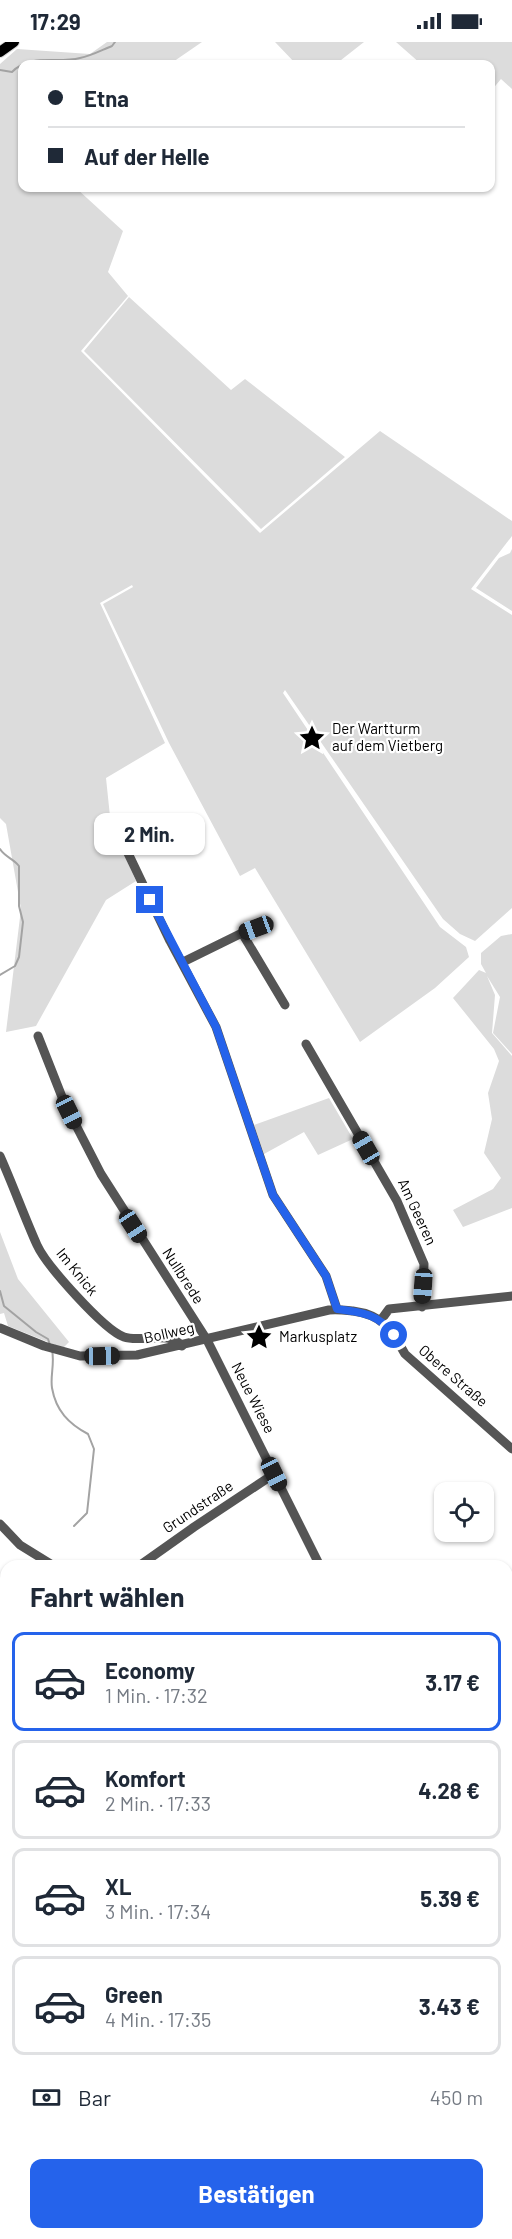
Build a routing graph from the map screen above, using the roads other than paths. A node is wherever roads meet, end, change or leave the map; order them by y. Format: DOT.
graph roads {
  1 [pos="14,42"];
  2 [pos="0,52"];
  3 [pos="115,826"];
  4 [pos="269,923"];
  5 [pos="242,933"];
  6 [pos="183,962"];
  7 [pos="285,1005"];
  8 [pos="38,1036"];
  9 [pos="306,1044"];
  10 [pos="0,1156"];
  11 [pos="512,1296"];
  12 [pos="422,1307"];
  13 [pos="337,1309"];
  14 [pos="381,1320"];
  15 [pos="0,1328"];
  16 [pos="207,1340"];
  17 [pos="182,1346"];
  18 [pos="512,1449"];
  19 [pos="274,1474"];
  20 [pos="0,1524"];
  21 [pos="44,1560"];
  22 [pos="147,1560"];
  23 [pos="317,1560"];
  1 -- 2 [label="main road"];
  3 -- 6 [label="street"];
  4 -- 5 [label="street"];
  5 -- 6 [label="street"];
  5 -- 7 [label="street"];
  6 -- 13 [label="street"];
  8 -- 16 [label="street, Nullbrede"];
  9 -- 12 [label="street, Am Geeren"];
  10 -- 17 [label="street, Im Knick"];
  11 -- 12 [label="street"];
  12 -- 14 [label="street"];
  13 -- 14 [label="street"];
  13 -- 16 [label="street"];
  14 -- 18 [label="street, Obere Straße"];
  15 -- 17 [label="street, Bollweg"];
  16 -- 17 [label="street, Bollweg"];
  16 -- 19 [label="street, Neue Wiese"];
  19 -- 22 [label="street, Grundstraße"];
  19 -- 23 [label="street, Neue Wiese"];
  20 -- 21 [label="street"];
}
